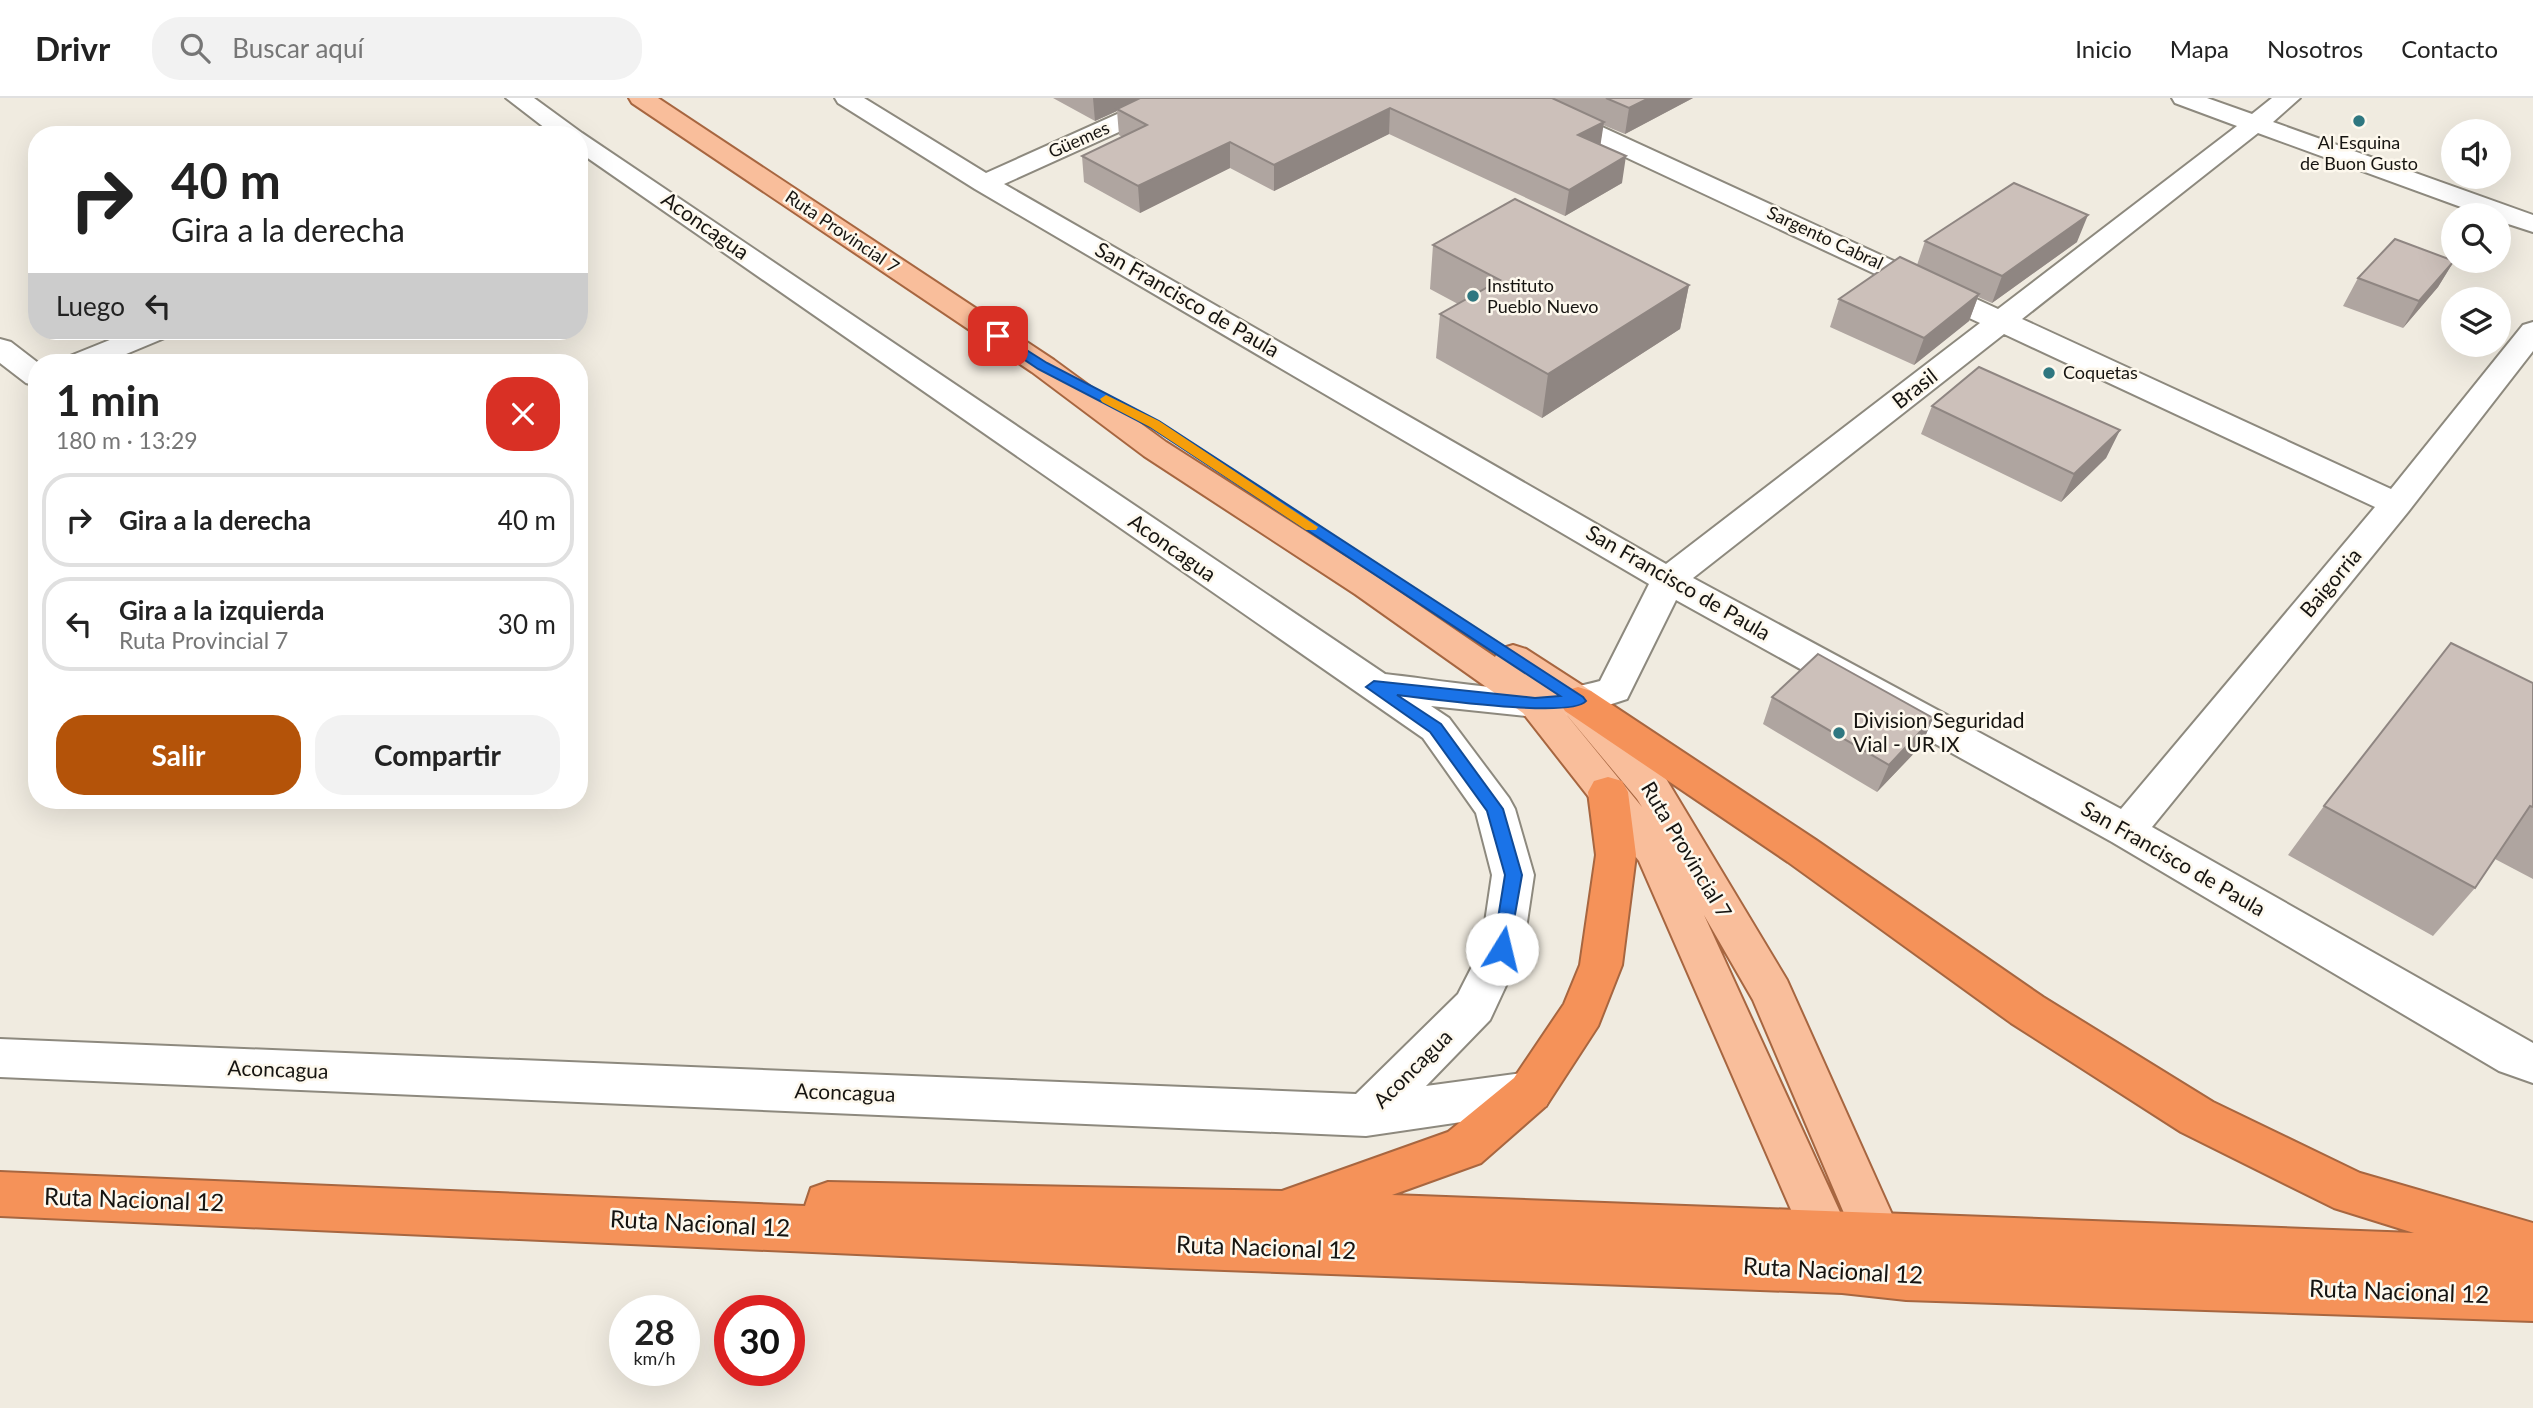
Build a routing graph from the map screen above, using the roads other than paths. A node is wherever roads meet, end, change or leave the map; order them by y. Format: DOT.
graph roads {
  1 [pos="518,98"];
  2 [pos="641,98"];
  3 [pos="847,98"];
  4 [pos="1174,98"];
  5 [pos="1519,98"];
  6 [pos="2184,98"];
  7 [pos="2288,98"];
  8 [pos="2256,123"];
  9 [pos="555,126"];
  10 [pos="588,151"];
  11 [pos="984,183"];
  12 [pos="2533,224"];
  13 [pos="2004,321"];
  14 [pos="2533,331"];
  15 [pos="136,340"];
  16 [pos="0,348"];
  17 [pos="101,354"];
  18 [pos="1042,366"];
  19 [pos="28,370"];
  20 [pos="2396,504"];
  21 [pos="1668,580"];
  22 [pos="1374,687"];
  23 [pos="1578,701"];
  24 [pos="1535,704"];
  25 [pos="1608,792"];
  26 [pos="2126,831"];
  27 [pos="0,1058"];
  28 [pos="2524,1060"];
  29 [pos="1530,1092"];
  30 [pos="1366,1115"];
  31 [pos="0,1179"];
  32 [pos="0,1194"];
  33 [pos="1277,1213"];
  34 [pos="1878,1237"];
  35 [pos="2533,1246"];
  36 [pos="1833,1251"];
  37 [pos="2533,1261"];
  38 [pos="1906,1276"];
  39 [pos="2533,1297"];
  1 -- 9 [label="street, Aconcagua"];
  2 -- 18 [label="main road, Ruta Provincial 7"];
  3 -- 11 [label="street, San Francisco de Paula"];
  4 -- 11 [label="street, Güemes"];
  5 -- 13 [label="street, Sargento Cabral"];
  6 -- 8 [label="street"];
  7 -- 8 [label="street, Brasil"];
  8 -- 12 [label="street"];
  8 -- 13 [label="street, Brasil"];
  10 -- 22 [label="street, Aconcagua"];
  11 -- 21 [label="street, San Francisco de Paula"];
  13 -- 20 [label="street, Sargento Cabral"];
  13 -- 21 [label="street, Brasil"];
  14 -- 20 [label="street, Baigorria"];
  15 -- 17 [label="street"];
  16 -- 19 [label="street"];
  18 -- 23 [label="main road, Ruta Provincial 7"];
  18 -- 24 [label="main road, Ruta Provincial 7"];
  20 -- 26 [label="street, Baigorria"];
  21 -- 23 [label="street, Brasil"];
  21 -- 26 [label="street, San Francisco de Paula"];
  22 -- 24 [label="street, Brasil"];
  22 -- 30 [label="street, Aconcagua"];
  23 -- 24 [label="street, Brasil"];
  23 -- 34 [label="main road, Ruta Provincial 7"];
  23 -- 35 [label="highway"];
  24 -- 25 [label="main road, Ruta Provincial 7"];
  25 -- 29 [label="highway"];
  25 -- 36 [label="main road, Ruta Provincial 7"];
  26 -- 28 [label="street, San Francisco de Paula"];
  27 -- 30 [label="street, Aconcagua"];
  29 -- 30 [label="street"];
  29 -- 33 [label="highway"];
  31 -- 33 [label="highway, Ruta Nacional 12"];
  32 -- 36 [label="highway, Ruta Nacional 12"];
  33 -- 36 [label="highway, Ruta Nacional 12"];
  34 -- 36 [label="highway, Ruta Nacional 12"];
  34 -- 37 [label="highway, Ruta Nacional 12"];
  34 -- 38 [label="main road, Ruta Provincial 7"];
  36 -- 38 [label="highway, Ruta Nacional 12"];
  38 -- 39 [label="highway, Ruta Nacional 12"];
}
